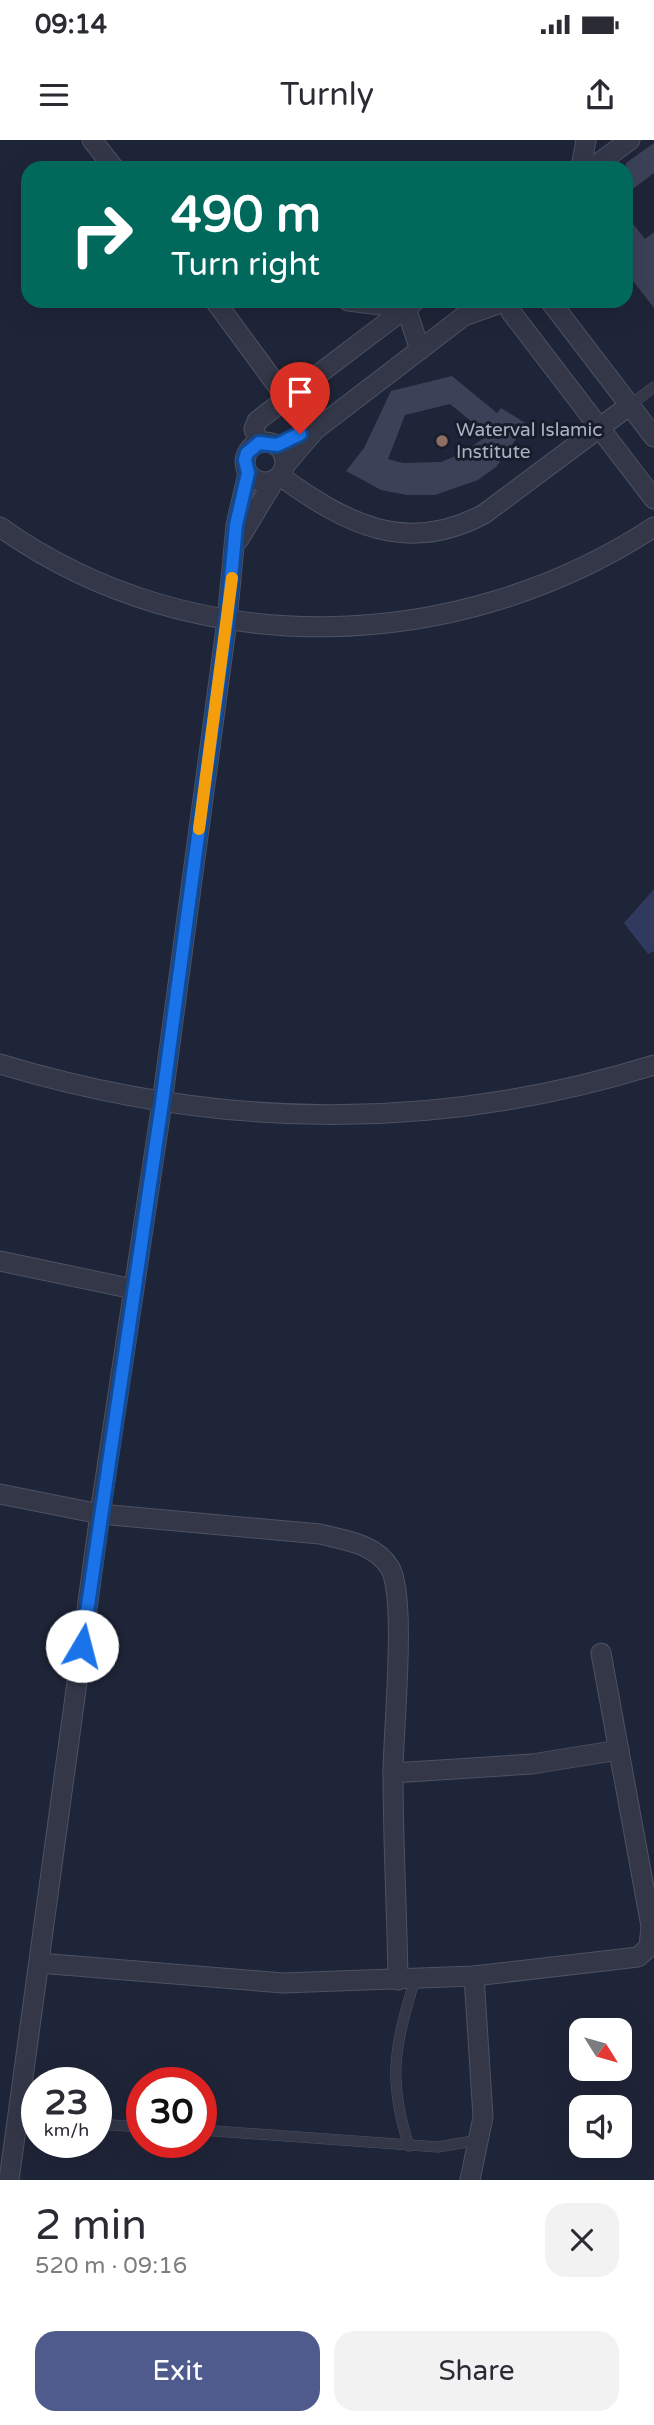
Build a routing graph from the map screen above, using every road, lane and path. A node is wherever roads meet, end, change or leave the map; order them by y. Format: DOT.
graph roads {
  1 [pos="92,140"];
  2 [pos="586,140"];
  3 [pos="630,140"];
  4 [pos="108,161"];
  5 [pos="582,161"];
  6 [pos="602,161"];
  7 [pos="220,308"];
  8 [pos="407,308"];
  9 [pos="412,308"];
  10 [pos="511,308"];
  11 [pos="555,308"];
  12 [pos="470,309"];
  13 [pos="420,350"];
  14 [pos="654,387"];
  15 [pos="287,399"];
  16 [pos="630,405"];
  17 [pos="315,429"];
  18 [pos="600,429"];
  19 [pos="654,437"];
  20 [pos="268,444"];
  21 [pos="248,473"];
  22 [pos="280,474"];
  23 [pos="654,499"];
  24 [pos="0,527"];
  25 [pos="654,527"];
  26 [pos="236,543"];
  27 [pos="227,621"];
  28 [pos="0,1064"];
  29 [pos="654,1065"];
  30 [pos="162,1103"];
  31 [pos="0,1261"];
  32 [pos="133,1289"];
  33 [pos="0,1494"];
  34 [pos="100,1514"];
  35 [pos="601,1653"];
  36 [pos="619,1751"];
  37 [pos="393,1773"];
  38 [pos="39,1963"];
  39 [pos="474,1976"];
  40 [pos="407,1980"];
  41 [pos="31,2067"];
  42 [pos="217,2131"];
  43 [pos="21,2140"];
  44 [pos="480,2140"];
  45 [pos="409,2146"];
  46 [pos="9,2180"];
  47 [pos="470,2180"];
  1 -- 4 [label="street"];
  2 -- 5 [label="street"];
  3 -- 6 [label="street"];
  7 -- 15 [label="street"];
  8 -- 15 [label="street"];
  9 -- 13 [label="street"];
  10 -- 18 [label="street"];
  11 -- 16 [label="street"];
  12 -- 13 [label="street"];
  13 -- 17 [label="street"];
  14 -- 16 [label="lane"];
  15 -- 20 [label="street"];
  16 -- 18 [label="street"];
  16 -- 19 [label="street"];
  17 -- 20 [label="street"];
  17 -- 22 [label="street"];
  18 -- 22 [label="street"];
  18 -- 23 [label="street"];
  20 -- 21 [label="street"];
  20 -- 22 [label="street"];
  21 -- 22 [label="street"];
  21 -- 26 [label="street"];
  22 -- 26 [label="street"];
  24 -- 27 [label="street"];
  25 -- 27 [label="street"];
  26 -- 27 [label="street"];
  27 -- 30 [label="street"];
  28 -- 30 [label="street"];
  29 -- 30 [label="street"];
  30 -- 32 [label="street"];
  31 -- 32 [label="street"];
  32 -- 34 [label="street"];
  33 -- 34 [label="street"];
  34 -- 37 [label="street"];
  34 -- 38 [label="street"];
  35 -- 36 [label="street"];
  36 -- 37 [label="street"];
  36 -- 39 [label="street"];
  37 -- 40 [label="street"];
  38 -- 40 [label="street"];
  38 -- 41 [label="street"];
  39 -- 40 [label="street"];
  39 -- 44 [label="street"];
  40 -- 45 [label="lane"];
  42 -- 45 [label="lane"];
  43 -- 46 [label="street"];
  44 -- 45 [label="lane"];
  44 -- 47 [label="street"];
}
